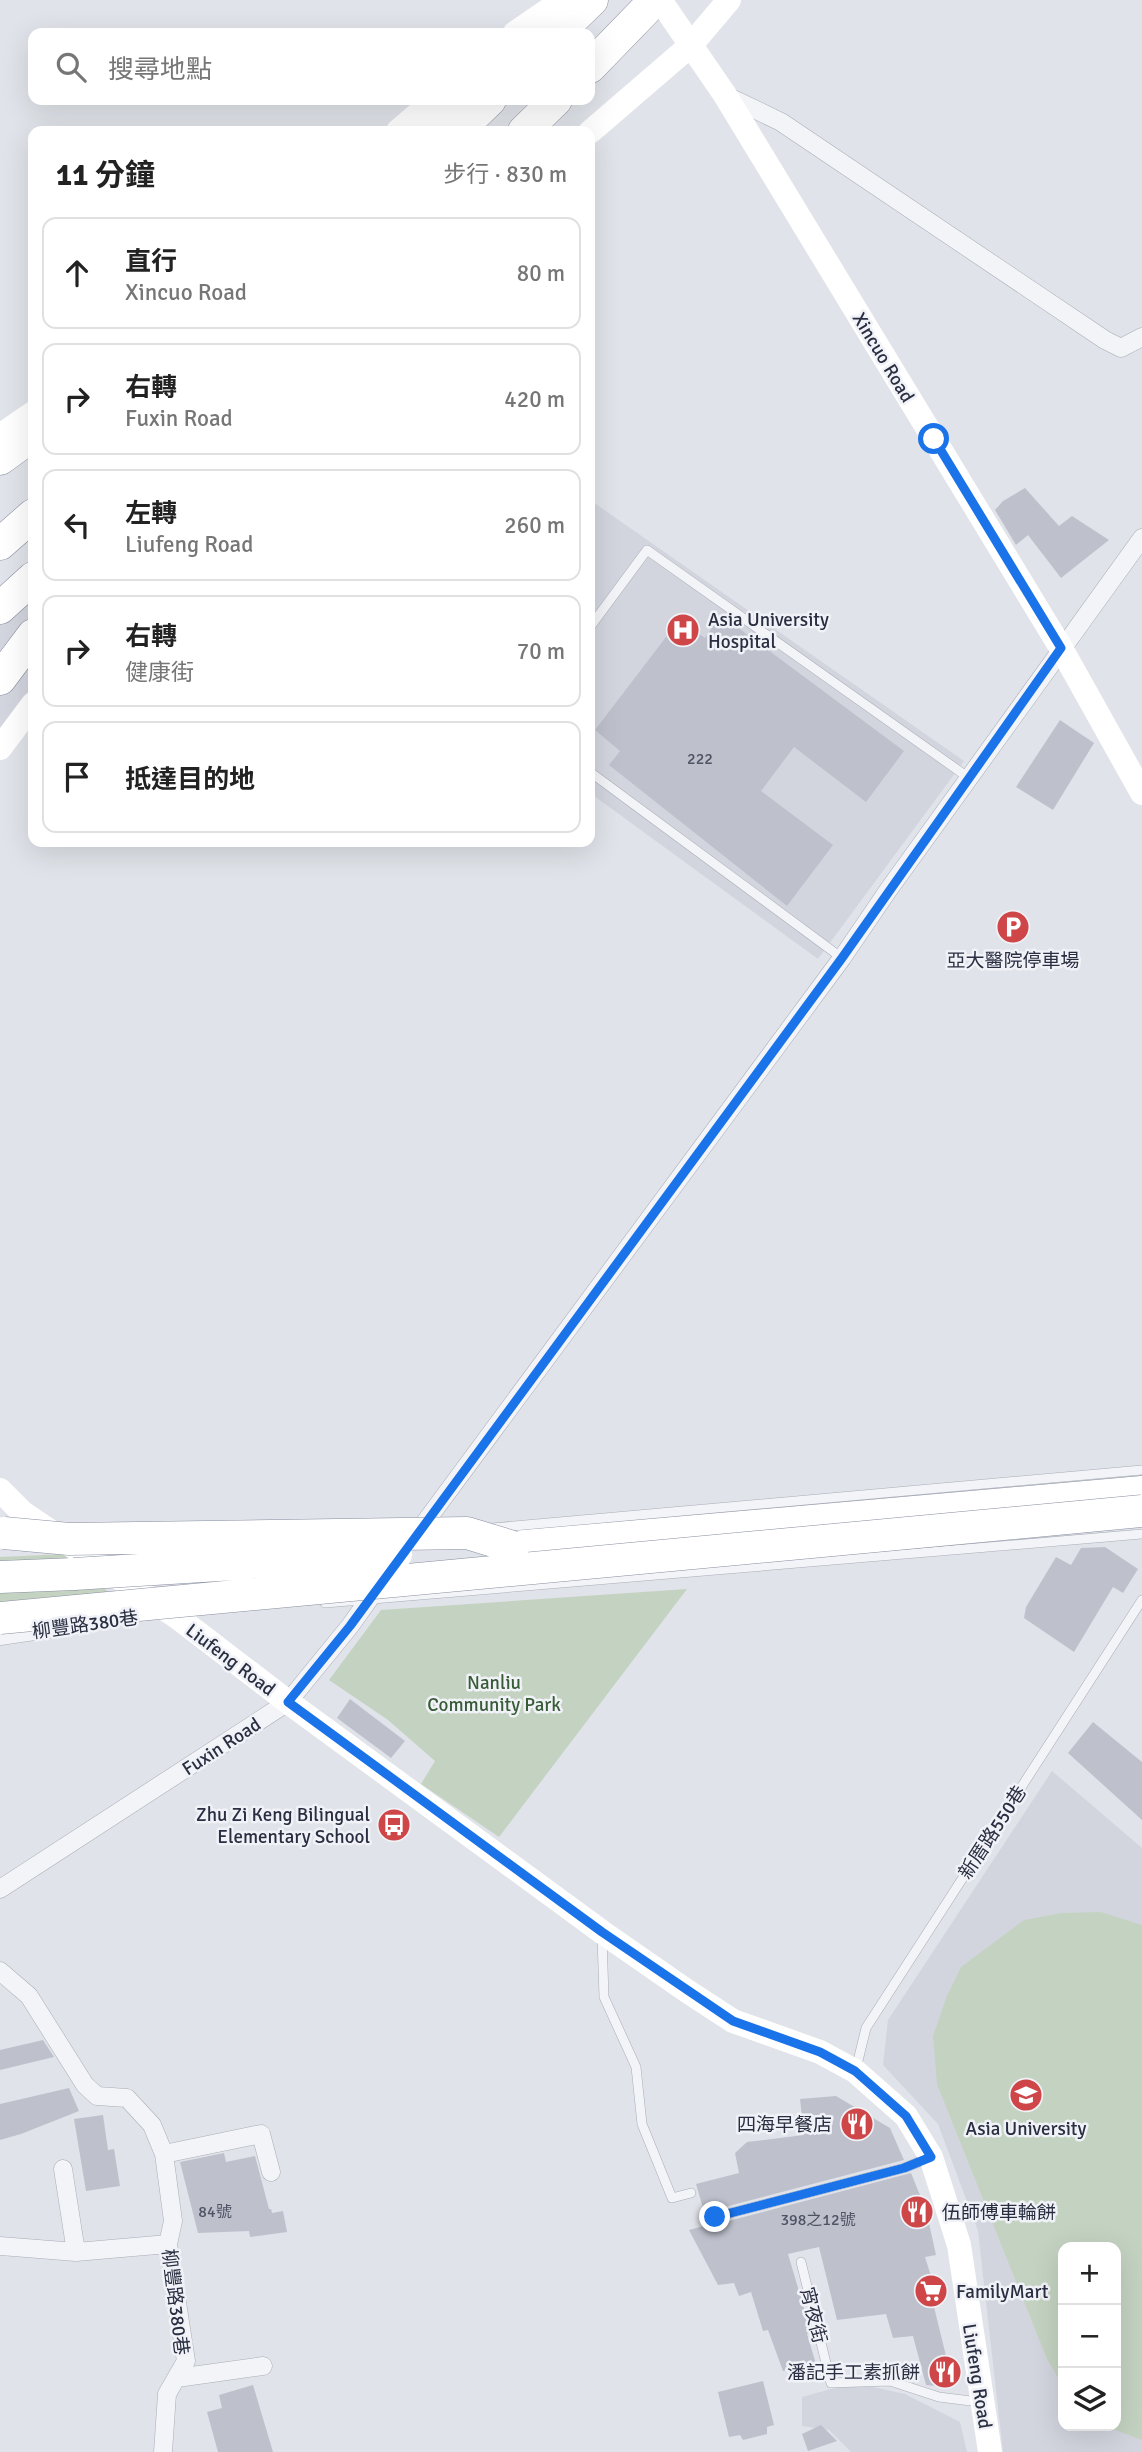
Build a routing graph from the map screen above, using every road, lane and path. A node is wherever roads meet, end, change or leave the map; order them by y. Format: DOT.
graph roads {
  1 [pos="592,0"];
  2 [pos="655,0"];
  3 [pos="660,0"];
  4 [pos="729,0"];
  5 [pos="560,22"];
  6 [pos="535,28"];
  7 [pos="691,45"];
  8 [pos="595,62"];
  9 [pos="725,95"];
  10 [pos="427,105"];
  11 [pos="458,105"];
  12 [pos="485,105"];
  13 [pos="551,105"];
  14 [pos="558,105"];
  15 [pos="404,126"];
  16 [pos="435,126"];
  17 [pos="463,126"];
  18 [pos="529,126"];
  19 [pos="537,126"];
  20 [pos="595,128"];
  21 [pos="1142,337"];
  22 [pos="28,416"];
  23 [pos="0,436"];
  24 [pos="28,439"];
  25 [pos="0,459"];
  26 [pos="28,519"];
  27 [pos="1142,538"];
  28 [pos="0,544"];
  29 [pos="28,583"];
  30 [pos="0,608"];
  31 [pos="595,620"];
  32 [pos="28,642"];
  33 [pos="1061,648"];
  34 [pos="0,679"];
  35 [pos="28,711"];
  36 [pos="0,748"];
  37 [pos="595,776"];
  38 [pos="969,778"];
  39 [pos="1142,793"];
  40 [pos="842,958"];
  41 [pos="1142,1470"];
  42 [pos="0,1490"];
  43 [pos="1142,1492"];
  44 [pos="1142,1511"];
  45 [pos="0,1532"];
  46 [pos="1142,1534"];
  47 [pos="416,1535"];
  48 [pos="68,1543"];
  49 [pos="513,1547"];
  50 [pos="0,1577"];
  51 [pos="1142,1600"];
  52 [pos="368,1601"];
  53 [pos="315,1604"];
  54 [pos="176,1612"];
  55 [pos="0,1618"];
  56 [pos="0,1636"];
  57 [pos="288,1702"];
  58 [pos="0,1889"];
  59 [pos="602,1932"];
  60 [pos="0,1971"];
  61 [pos="855,2071"];
  62 [pos="164,2154"];
  63 [pos="931,2157"];
  64 [pos="62,2169"];
  65 [pos="271,2172"];
  66 [pos="691,2193"];
  67 [pos="715,2217"];
  68 [pos="168,2244"];
  69 [pos="0,2246"];
  70 [pos="76,2252"];
  71 [pos="801,2262"];
  72 [pos="263,2366"];
  73 [pos="177,2378"];
  74 [pos="981,2402"];
  75 [pos="163,2452"];
  76 [pos="990,2452"];
  1 -- 5 [label="highway"];
  2 -- 8 [label="highway"];
  3 -- 7 [label="street, Xincuo Road"];
  4 -- 7 [label="street"];
  5 -- 6 [label="street"];
  7 -- 9 [label="street, Xincuo Road"];
  7 -- 20 [label="street"];
  9 -- 21 [label="street"];
  9 -- 33 [label="street, Xincuo Road"];
  10 -- 15 [label="street"];
  11 -- 16 [label="highway"];
  12 -- 17 [label="highway"];
  13 -- 18 [label="highway"];
  14 -- 19 [label="highway"];
  22 -- 23 [label="street"];
  24 -- 25 [label="highway"];
  26 -- 28 [label="highway"];
  27 -- 33 [label="street, Fuxin Road"];
  29 -- 30 [label="highway"];
  31 -- 38 [label="lane"];
  32 -- 34 [label="highway"];
  33 -- 38 [label="street, Fuxin Road"];
  33 -- 39 [label="street, Xincuo Road"];
  35 -- 36 [label="street"];
  37 -- 40 [label="lane"];
  38 -- 40 [label="street, Fuxin Road"];
  40 -- 47 [label="street, Fuxin Road"];
  41 -- 47 [label="lane"];
  42 -- 48 [label="street, Liufeng Road"];
  43 -- 49 [label="highway"];
  44 -- 55 [label="highway, bridge"];
  45 -- 49 [label="highway, bridge"];
  46 -- 52 [label="lane"];
  47 -- 48 [label="lane"];
  47 -- 52 [label="street, Fuxin Road"];
  48 -- 54 [label="street, Liufeng Road"];
  49 -- 50 [label="highway, bridge"];
  51 -- 61 [label="lane, 新厝路550巷"];
  52 -- 53 [label="lane"];
  52 -- 57 [label="street, Fuxin Road"];
  54 -- 56 [label="street, 柳豐路380巷"];
  54 -- 57 [label="street, Liufeng Road"];
  57 -- 58 [label="street, Fuxin Road"];
  57 -- 59 [label="street, Liufeng Road"];
  59 -- 61 [label="street, Liufeng Road"];
  59 -- 66 [label="lane"];
  60 -- 62 [label="street, 柳豐路380巷"];
  61 -- 63 [label="street, Liufeng Road"];
  62 -- 65 [label="street"];
  62 -- 68 [label="street, 柳豐路380巷"];
  63 -- 67 [label="lane"];
  63 -- 74 [label="street, Liufeng Road"];
  64 -- 70 [label="street"];
  68 -- 70 [label="street"];
  68 -- 73 [label="street, 柳豐路380巷"];
  69 -- 70 [label="street"];
  71 -- 74 [label="lane, 宵夜街"];
  72 -- 73 [label="street"];
  73 -- 75 [label="street, 柳豐路380巷"];
  74 -- 76 [label="street, Liufeng Road"];
}
